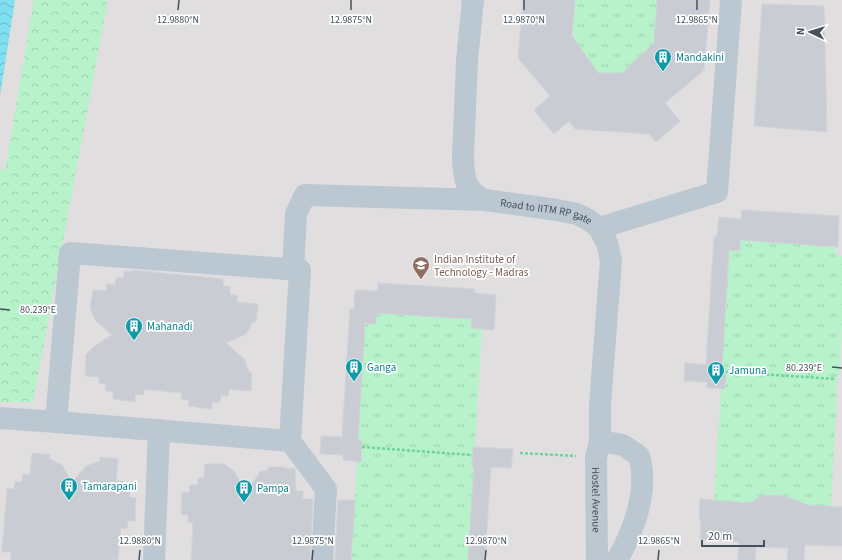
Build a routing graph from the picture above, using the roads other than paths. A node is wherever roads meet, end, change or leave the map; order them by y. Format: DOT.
graph roads {
  1 [pos="473,0"];
  2 [pos="731,0"];
  3 [pos="485,200"];
  4 [pos="599,228"];
  5 [pos="296,270"];
  6 [pos="0,418"];
  7 [pos="56,422"];
  8 [pos="159,430"];
  9 [pos="290,441"];
  10 [pos="598,449"];
  11 [pos="154,560"];
  12 [pos="322,560"];
  13 [pos="597,560"];
  14 [pos="616,560"];
  1 -- 3 [label="street, Road to IITM RP gate"];
  2 -- 4 [label="street"];
  3 -- 4 [label="street, Road to IITM RP gate"];
  3 -- 5 [label="street"];
  4 -- 10 [label="street, Road to IITM RP gate"];
  5 -- 7 [label="street"];
  5 -- 9 [label="street"];
  6 -- 7 [label="street"];
  7 -- 8 [label="street"];
  8 -- 9 [label="street"];
  8 -- 11 [label="street"];
  9 -- 12 [label="street"];
  10 -- 13 [label="street, Hostel Avenue"];
  10 -- 14 [label="street"];
}
